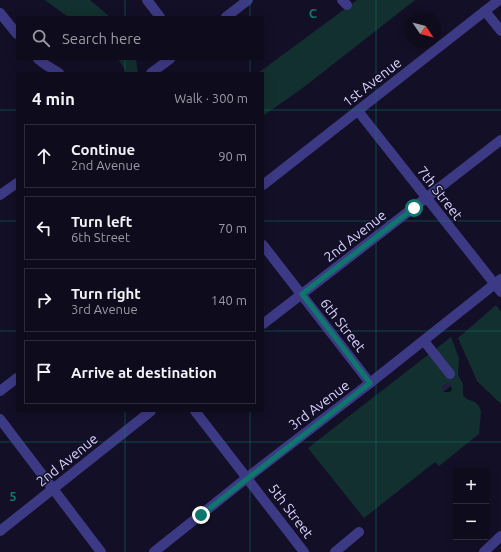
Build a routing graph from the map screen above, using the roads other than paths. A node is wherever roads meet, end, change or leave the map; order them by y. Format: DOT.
graph roads {
  1 [pos="147,0"];
  2 [pos="248,0"];
  3 [pos="499,0"];
  4 [pos="485,11"];
  5 [pos="0,13"];
  6 [pos="159,16"];
  7 [pos="227,16"];
  8 [pos="501,31"];
  9 [pos="16,33"];
  10 [pos="39,60"];
  11 [pos="169,60"];
  12 [pos="57,72"];
  13 [pos="152,72"];
  14 [pos="358,111"];
  15 [pos="501,140"];
  16 [pos="16,184"];
  17 [pos="264,184"];
  18 [pos="0,195"];
  19 [pos="427,198"];
  20 [pos="264,246"];
  21 [pos="498,281"];
  22 [pos="501,292"];
  23 [pos="302,294"];
  24 [pos="264,323"];
  25 [pos="424,341"];
  26 [pos="450,374"];
  27 [pos="16,379"];
  28 [pos="370,383"];
  29 [pos="0,391"];
  30 [pos="150,412"];
  31 [pos="196,412"];
  32 [pos="2,425"];
  33 [pos="248,477"];
  34 [pos="53,490"];
  35 [pos="0,531"];
  36 [pos="359,532"];
  37 [pos="501,536"];
  38 [pos="101,552"];
  39 [pos="154,552"];
  40 [pos="304,552"];
  41 [pos="334,552"];
  42 [pos="484,552"];
  1 -- 6 [label="street"];
  2 -- 7 [label="street"];
  3 -- 4 [label="street, 1st Avenue"];
  4 -- 8 [label="street"];
  4 -- 14 [label="street, 1st Avenue"];
  5 -- 9 [label="street"];
  10 -- 12 [label="street"];
  11 -- 13 [label="street"];
  14 -- 17 [label="street, 1st Avenue"];
  14 -- 19 [label="street, 7th Street"];
  15 -- 19 [label="street, 2nd Avenue"];
  16 -- 18 [label="street"];
  19 -- 21 [label="street, 7th Street"];
  19 -- 23 [label="street, 2nd Avenue"];
  20 -- 23 [label="street, 6th Street"];
  21 -- 22 [label="street, 7th Street"];
  21 -- 25 [label="street, 3rd Avenue"];
  23 -- 24 [label="street, 2nd Avenue"];
  23 -- 28 [label="street, 6th Street"];
  25 -- 26 [label="street"];
  25 -- 28 [label="street, 3rd Avenue"];
  27 -- 29 [label="street"];
  28 -- 33 [label="street, 3rd Avenue"];
  30 -- 34 [label="street, 2nd Avenue"];
  31 -- 33 [label="street, 5th Street"];
  32 -- 34 [label="street"];
  33 -- 39 [label="street, 3rd Avenue"];
  33 -- 40 [label="street, 5th Street"];
  34 -- 35 [label="street, 2nd Avenue"];
  34 -- 38 [label="street"];
  36 -- 41 [label="street"];
  37 -- 42 [label="street"];
}
